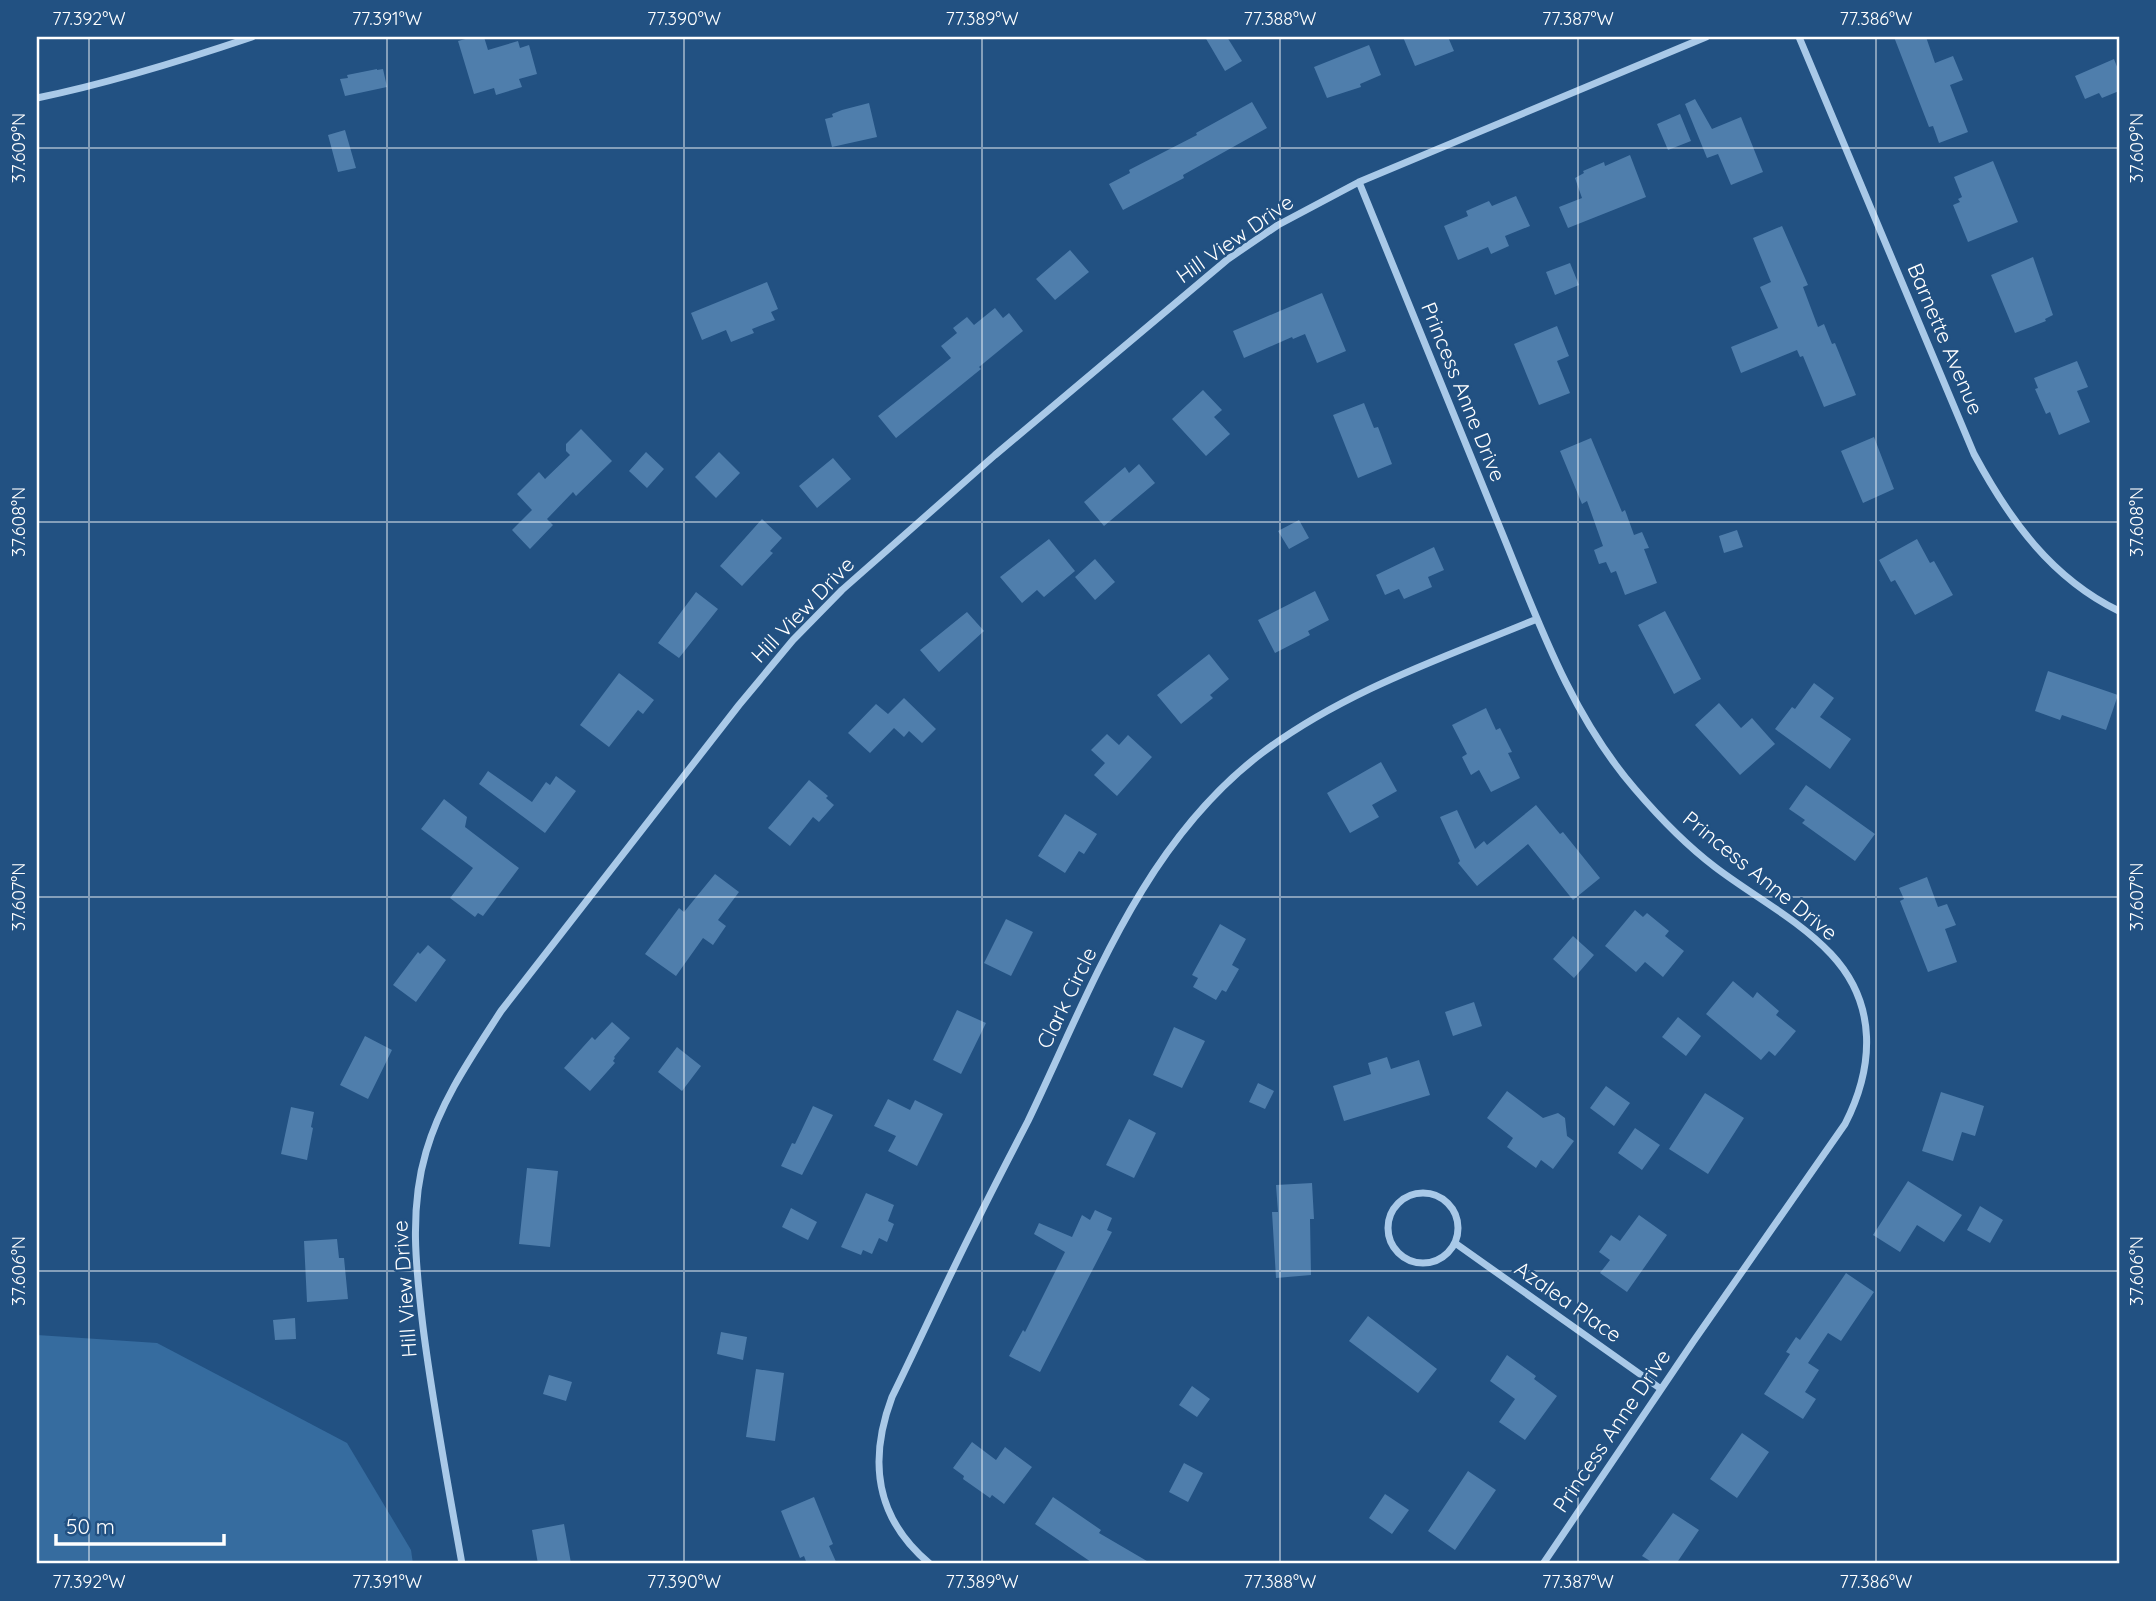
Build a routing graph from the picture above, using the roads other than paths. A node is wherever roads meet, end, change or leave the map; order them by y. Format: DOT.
graph roads {
  1 [pos="252,37"];
  2 [pos="1706,37"];
  3 [pos="1799,37"];
  4 [pos="37,99"];
  5 [pos="1359,182"];
  6 [pos="2119,611"];
  7 [pos="1537,619"];
  8 [pos="1455,1243"];
  9 [pos="1661,1389"];
  10 [pos="462,1564"];
  11 [pos="930,1564"];
  12 [pos="1543,1564"];
  1 -- 4 [label="street"];
  2 -- 5 [label="street, Hill View Drive"];
  3 -- 6 [label="street, Barnette Avenue"];
  5 -- 7 [label="street, Princess Anne Drive"];
  5 -- 10 [label="street, Hill View Drive"];
  7 -- 9 [label="street, Princess Anne Drive"];
  7 -- 11 [label="street, Clark Circle"];
  8 -- 8 [label="street"];
  8 -- 9 [label="street, Azalea Place"];
  9 -- 12 [label="street, Princess Anne Drive"];
}
